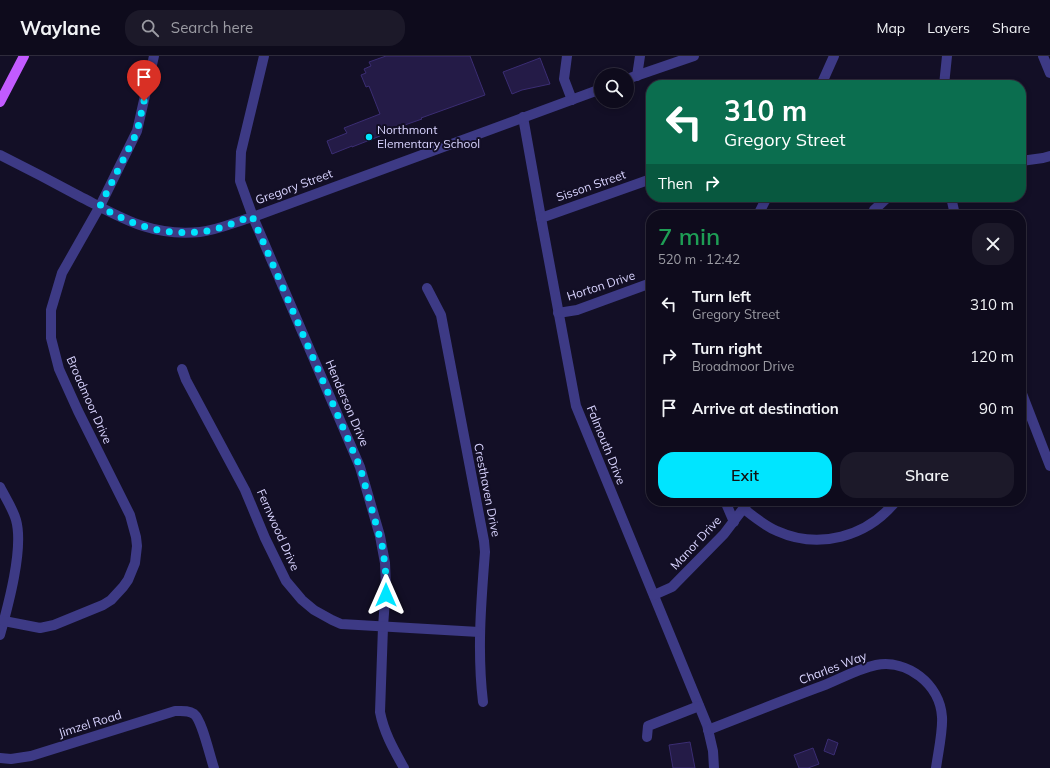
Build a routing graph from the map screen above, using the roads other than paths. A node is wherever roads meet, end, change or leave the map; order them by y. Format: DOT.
graph roads {
  1 [pos="24,56"];
  2 [pos="154,56"];
  3 [pos="264,56"];
  4 [pos="566,56"];
  5 [pos="640,56"];
  6 [pos="694,56"];
  7 [pos="834,56"];
  8 [pos="947,56"];
  9 [pos="1043,56"];
  10 [pos="634,72"];
  11 [pos="1050,73"];
  12 [pos="634,77"];
  13 [pos="823,80"];
  14 [pos="945,80"];
  15 [pos="594,92"];
  16 [pos="1,96"];
  17 [pos="572,100"];
  18 [pos="523,117"];
  19 [pos="0,155"];
  20 [pos="1050,156"];
  21 [pos="1026,160"];
  22 [pos="646,181"];
  23 [pos="883,202"];
  24 [pos="100,206"];
  25 [pos="874,210"];
  26 [pos="252,216"];
  27 [pos="541,218"];
  28 [pos="646,285"];
  29 [pos="427,288"];
  30 [pos="558,313"];
  31 [pos="182,369"];
  32 [pos="1026,404"];
  33 [pos="1050,466"];
  34 [pos="0,487"];
  35 [pos="727,506"];
  36 [pos="745,506"];
  37 [pos="747,506"];
  38 [pos="891,506"];
  39 [pos="734,522"];
  40 [pos="654,596"];
  41 [pos="4,621"];
  42 [pos="383,627"];
  43 [pos="479,632"];
  44 [pos="0,635"];
  45 [pos="483,702"];
  46 [pos="699,706"];
  47 [pos="708,730"];
  48 [pos="647,737"];
  49 [pos="0,758"];
  50 [pos="214,768"];
  51 [pos="404,768"];
  52 [pos="714,768"];
  53 [pos="936,768"];
  1 -- 16 [label="main road"];
  2 -- 24 [label="street, Broadmoor Drive"];
  3 -- 26 [label="street, Henderson Drive"];
  4 -- 17 [label="street"];
  5 -- 10 [label="street"];
  6 -- 12 [label="street"];
  7 -- 13 [label="street"];
  8 -- 14 [label="street"];
  9 -- 11 [label="street"];
  15 -- 17 [label="street, Gregory Street"];
  17 -- 18 [label="street, Gregory Street"];
  18 -- 26 [label="street, Gregory Street"];
  18 -- 27 [label="street, Falmouth Drive"];
  19 -- 24 [label="street, Gregory Street"];
  20 -- 21 [label="street"];
  22 -- 27 [label="street, Sisson Street"];
  23 -- 25 [label="street"];
  24 -- 26 [label="street, Gregory Street"];
  24 -- 41 [label="street, Broadmoor Drive"];
  26 -- 42 [label="street, Henderson Drive"];
  27 -- 30 [label="street, Falmouth Drive"];
  28 -- 30 [label="street, Horton Drive"];
  29 -- 43 [label="street, Cresthaven Drive"];
  30 -- 40 [label="street, Falmouth Drive"];
  31 -- 42 [label="street, Fernwood Drive"];
  32 -- 33 [label="street"];
  34 -- 41 [label="street"];
  35 -- 39 [label="street"];
  36 -- 39 [label="street, Manor Drive"];
  37 -- 38 [label="street"];
  39 -- 40 [label="street, Manor Drive"];
  40 -- 46 [label="street, Falmouth Drive"];
  41 -- 44 [label="street"];
  42 -- 43 [label="street, Fernwood Drive"];
  42 -- 51 [label="street, Henderson Drive"];
  43 -- 45 [label="street, Cresthaven Drive"];
  46 -- 47 [label="street, Falmouth Drive"];
  46 -- 48 [label="street"];
  47 -- 52 [label="street, Falmouth Drive"];
  47 -- 53 [label="street, Charles Way"];
  49 -- 50 [label="street, Jimzel Road"];
}
